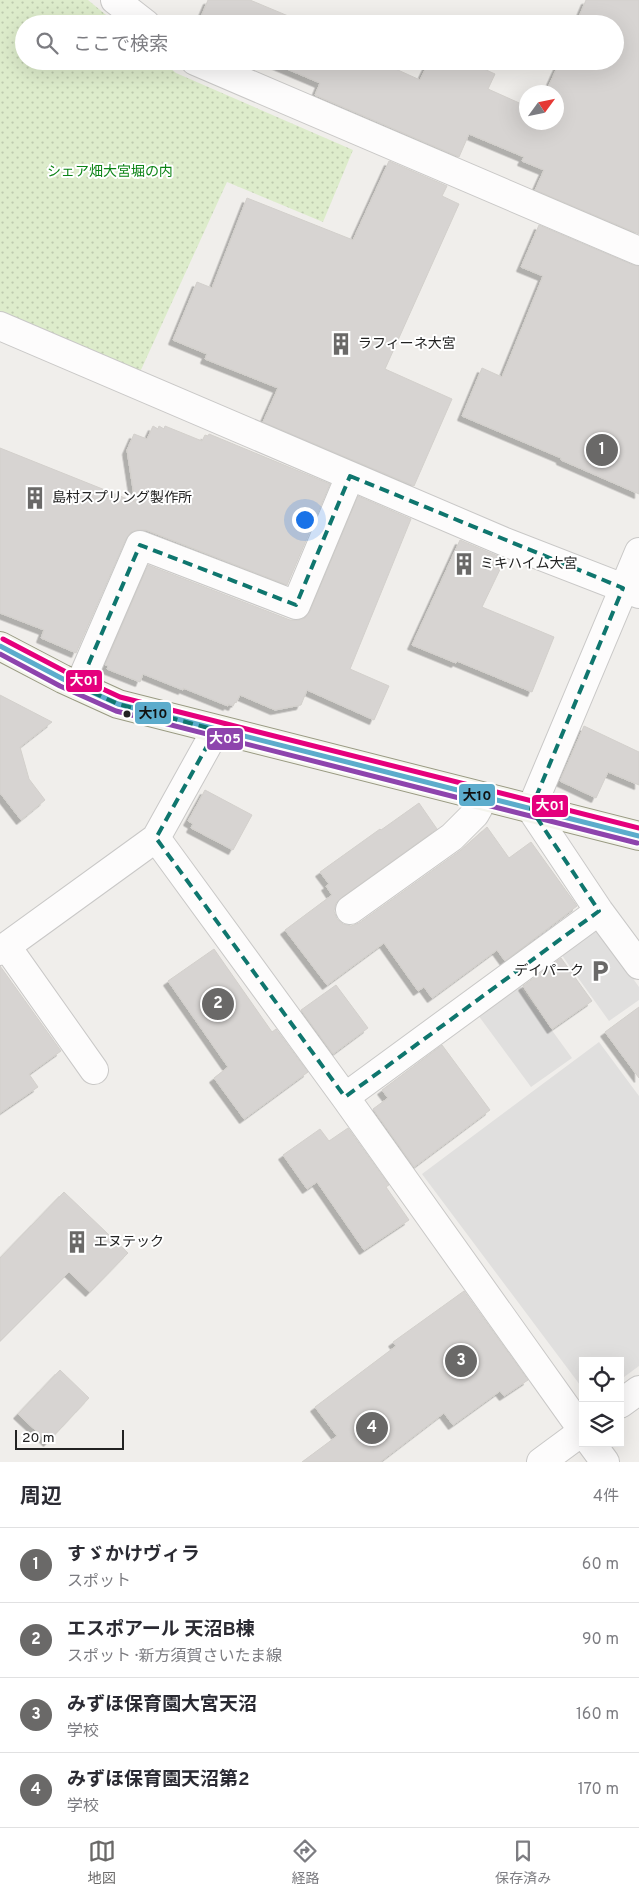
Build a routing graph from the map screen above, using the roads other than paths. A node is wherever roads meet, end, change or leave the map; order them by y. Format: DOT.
graph roads {
  1 [pos="116,0"];
  2 [pos="135,15"];
  3 [pos="217,70"];
  4 [pos="639,251"];
  5 [pos="0,326"];
  6 [pos="350,476"];
  7 [pos="639,552"];
  8 [pos="631,591"];
  9 [pos="0,646"];
  10 [pos="79,686"];
  11 [pos="216,730"];
  12 [pos="484,798"];
  13 [pos="530,809"];
  14 [pos="639,836"];
  15 [pos="156,838"];
  16 [pos="350,910"];
  17 [pos="599,911"];
  18 [pos="3,949"];
  19 [pos="639,965"];
  20 [pos="94,1070"];
  21 [pos="345,1097"];
  22 [pos="639,1390"];
  23 [pos="623,1402"];
  24 [pos="579,1425"];
  25 [pos="579,1434"];
  26 [pos="594,1447"];
  27 [pos="541,1462"];
  28 [pos="605,1462"];
  1 -- 2 [label="street"];
  3 -- 4 [label="street"];
  5 -- 6 [label="street"];
  6 -- 8 [label="street"];
  6 -- 10 [label="street"];
  7 -- 8 [label="street"];
  8 -- 13 [label="street"];
  9 -- 10 [label="main road"];
  10 -- 11 [label="main road"];
  11 -- 12 [label="main road"];
  11 -- 15 [label="street"];
  12 -- 13 [label="main road"];
  12 -- 16 [label="street"];
  13 -- 14 [label="main road"];
  13 -- 17 [label="street"];
  15 -- 18 [label="street"];
  15 -- 21 [label="street"];
  17 -- 19 [label="street"];
  17 -- 21 [label="street"];
  18 -- 20 [label="street"];
  21 -- 24 [label="street"];
  22 -- 23 [label="street"];
  25 -- 27 [label="street"];
  26 -- 28 [label="street"];
}
